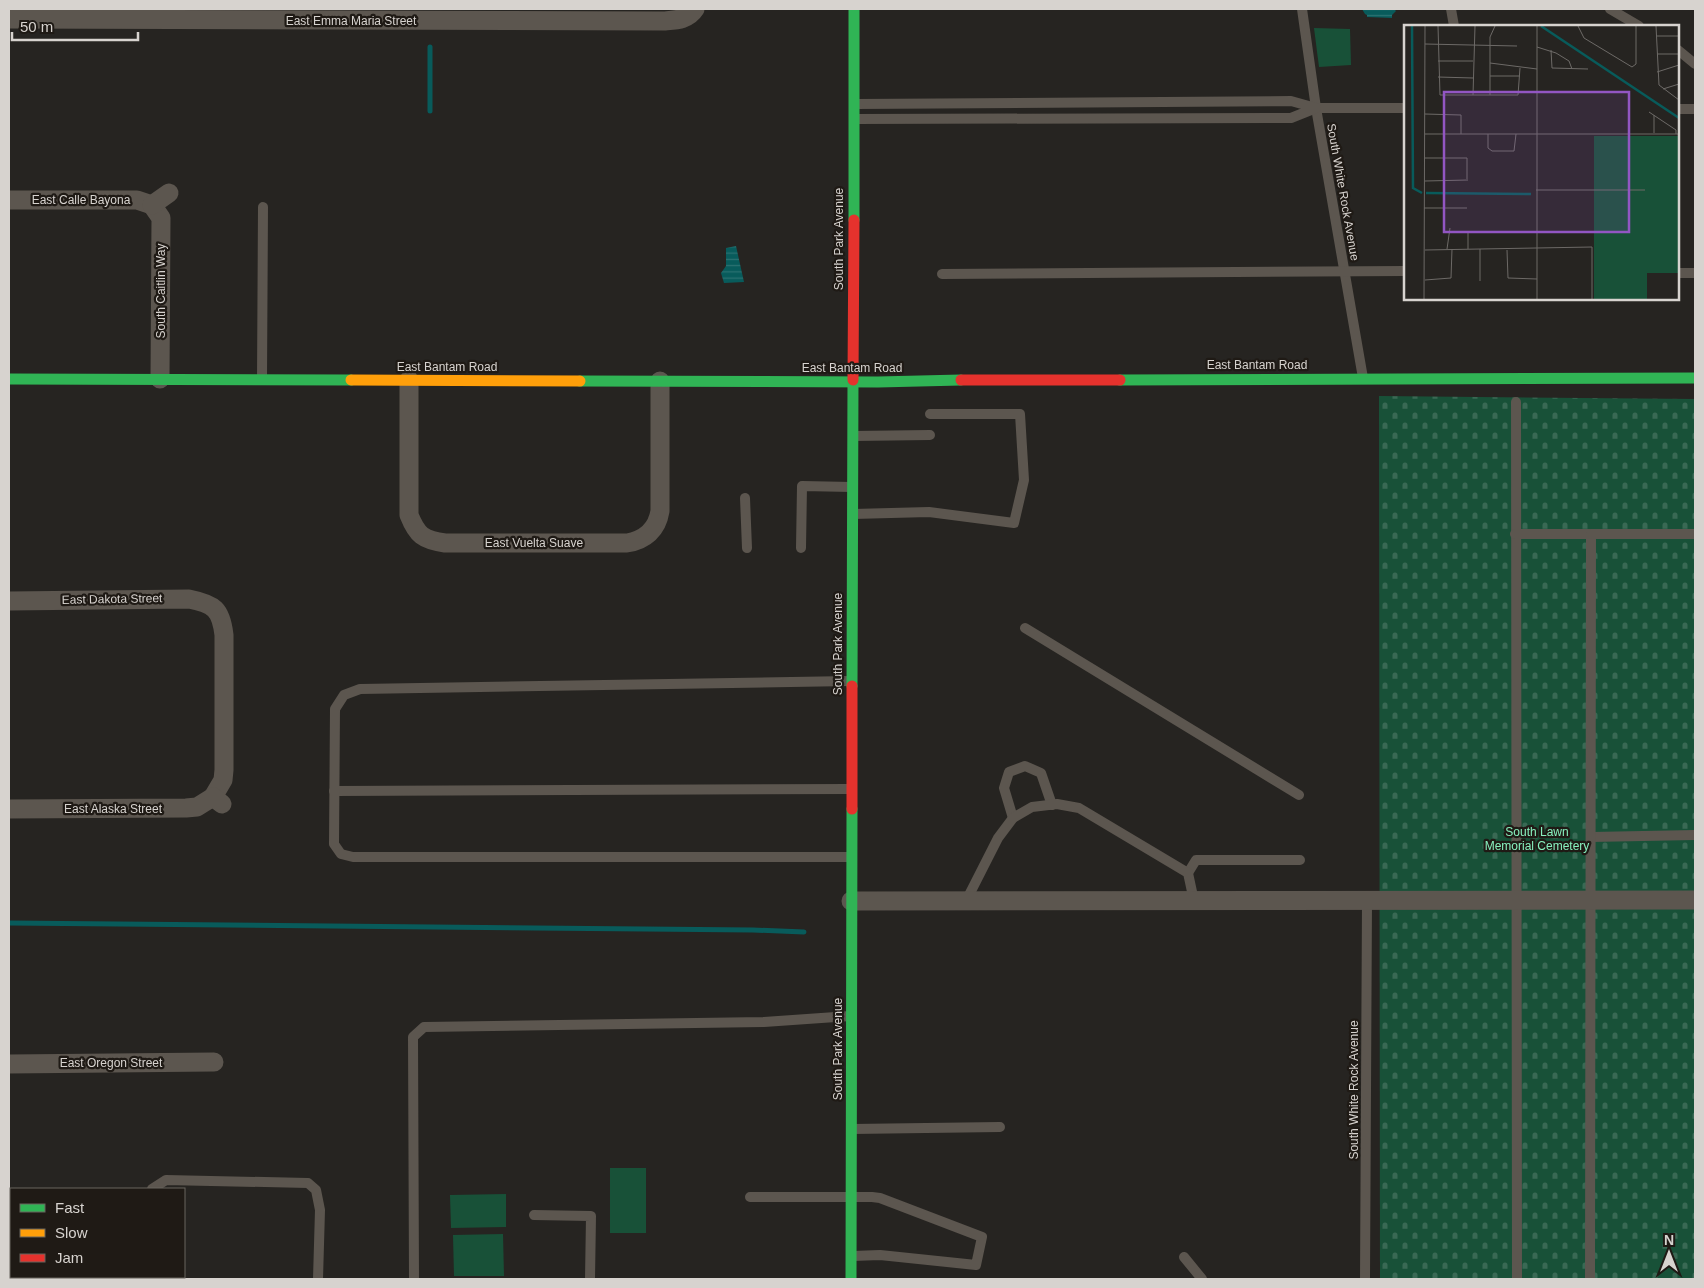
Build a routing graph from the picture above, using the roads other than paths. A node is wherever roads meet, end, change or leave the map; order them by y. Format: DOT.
graph roads {
  1 [pos="854,9"];
  2 [pos="1302,9"];
  3 [pos="1451,9"];
  4 [pos="1610,9"];
  5 [pos="694,11"];
  6 [pos="268,15"];
  7 [pos="424,15"];
  8 [pos="9,19"];
  9 [pos="1454,25"];
  10 [pos="1637,25"];
  11 [pos="1679,51"];
  12 [pos="1695,64"];
  13 [pos="1101,102"];
  14 [pos="853,104"];
  15 [pos="1316,108"];
  16 [pos="1404,108"];
  17 [pos="1679,109"];
  18 [pos="1695,109"];
  19 [pos="853,119"];
  20 [pos="1102,119"];
  21 [pos="169,193"];
  22 [pos="9,200"];
  23 [pos="152,205"];
  24 [pos="263,207"];
  25 [pos="1343,270"];
  26 [pos="1404,271"];
  27 [pos="1679,273"];
  28 [pos="942,274"];
  29 [pos="1695,274"];
  30 [pos="1695,378"];
  31 [pos="9,379"];
  32 [pos="1363,379"];
  33 [pos="160,380"];
  34 [pos="262,380"];
  35 [pos="409,380"];
  36 [pos="660,381"];
  37 [pos="853,382"];
  38 [pos="1516,402"];
  39 [pos="930,414"];
  40 [pos="930,435"];
  41 [pos="853,436"];
  42 [pos="853,487"];
  43 [pos="745,498"];
  44 [pos="852,514"];
  45 [pos="1516,534"];
  46 [pos="1591,534"];
  47 [pos="1695,534"];
  48 [pos="747,548"];
  49 [pos="801,548"];
  50 [pos="9,601"];
  51 [pos="218,602"];
  52 [pos="1025,628"];
  53 [pos="852,681"];
  54 [pos="852,789"];
  55 [pos="334,791"];
  56 [pos="1298,795"];
  57 [pos="1052,804"];
  58 [pos="9,809"];
  59 [pos="1013,818"];
  60 [pos="1695,834"];
  61 [pos="1591,837"];
  62 [pos="851,857"];
  63 [pos="1300,860"];
  64 [pos="1188,873"];
  65 [pos="1695,900"];
  66 [pos="851,901"];
  67 [pos="966,901"];
  68 [pos="1194,901"];
  69 [pos="1368,901"];
  70 [pos="1515,901"];
  71 [pos="1591,901"];
  72 [pos="852,1016"];
  73 [pos="214,1062"];
  74 [pos="9,1064"];
  75 [pos="1000,1128"];
  76 [pos="851,1129"];
  77 [pos="154,1188"];
  78 [pos="750,1197"];
  79 [pos="851,1197"];
  80 [pos="534,1215"];
  81 [pos="851,1256"];
  82 [pos="1184,1256"];
  83 [pos="318,1279"];
  84 [pos="414,1279"];
  85 [pos="590,1279"];
  86 [pos="851,1279"];
  87 [pos="1202,1279"];
  88 [pos="1365,1279"];
  89 [pos="1517,1279"];
  90 [pos="1590,1279"];
  1 -- 14 [label="street, South Park Avenue"];
  2 -- 15 [label="lane, South White Rock Avenue"];
  3 -- 9 [label="lane"];
  4 -- 10 [label="lane"];
  5 -- 7 [label="street, East Emma Maria Street"];
  6 -- 7 [label="street, East Emma Maria Street"];
  6 -- 8 [label="street, East Emma Maria Street"];
  11 -- 12 [label="lane"];
  13 -- 14 [label="lane"];
  13 -- 15 [label="lane"];
  13 -- 20 [label="lane"];
  14 -- 19 [label="street, South Park Avenue"];
  15 -- 16 [label="lane"];
  15 -- 20 [label="lane"];
  15 -- 25 [label="lane, South White Rock Avenue"];
  17 -- 18 [label="lane"];
  19 -- 20 [label="lane"];
  19 -- 37 [label="street, South Park Avenue"];
  21 -- 23 [label="street"];
  22 -- 23 [label="street, East Calle Bayona"];
  23 -- 33 [label="street, South Caitlin Way"];
  24 -- 34 [label="lane"];
  25 -- 26 [label="lane"];
  25 -- 28 [label="lane"];
  25 -- 32 [label="lane, South White Rock Avenue"];
  27 -- 29 [label="lane"];
  30 -- 32 [label="street, East Bantam Road"];
  31 -- 33 [label="street, East Bantam Road"];
  32 -- 37 [label="street, East Bantam Road"];
  33 -- 34 [label="street, East Bantam Road"];
  34 -- 35 [label="street, East Bantam Road"];
  35 -- 36 [label="street, East Bantam Road"];
  35 -- 36 [label="street, East Vuelta Suave"];
  36 -- 37 [label="street, East Bantam Road"];
  37 -- 41 [label="street, South Park Avenue"];
  38 -- 45 [label="lane"];
  39 -- 44 [label="lane"];
  40 -- 41 [label="lane"];
  41 -- 42 [label="street, South Park Avenue"];
  42 -- 44 [label="street, South Park Avenue"];
  42 -- 49 [label="lane"];
  43 -- 48 [label="lane"];
  44 -- 53 [label="street, South Park Avenue"];
  45 -- 46 [label="lane"];
  45 -- 70 [label="lane"];
  46 -- 47 [label="lane"];
  46 -- 61 [label="lane"];
  50 -- 51 [label="street, East Dakota Street"];
  51 -- 58 [label="street, East Alaska Street"];
  52 -- 56 [label="lane"];
  53 -- 54 [label="street, South Park Avenue"];
  53 -- 55 [label="lane"];
  54 -- 55 [label="lane"];
  54 -- 62 [label="street, South Park Avenue"];
  55 -- 62 [label="lane"];
  57 -- 59 [label="lane"];
  57 -- 59 [label="lane"];
  57 -- 64 [label="lane"];
  59 -- 67 [label="lane"];
  60 -- 61 [label="lane"];
  61 -- 71 [label="lane"];
  62 -- 66 [label="street, South Park Avenue"];
  63 -- 64 [label="lane"];
  64 -- 68 [label="lane"];
  65 -- 71 [label="street"];
  66 -- 67 [label="street"];
  66 -- 72 [label="street, South Park Avenue"];
  67 -- 68 [label="street"];
  68 -- 69 [label="street"];
  69 -- 70 [label="street"];
  69 -- 88 [label="lane, South White Rock Avenue"];
  70 -- 71 [label="street"];
  70 -- 89 [label="lane"];
  71 -- 90 [label="lane"];
  72 -- 76 [label="street, South Park Avenue"];
  72 -- 84 [label="lane"];
  73 -- 74 [label="street, East Oregon Street"];
  75 -- 76 [label="lane"];
  76 -- 79 [label="street, South Park Avenue"];
  77 -- 83 [label="lane"];
  78 -- 79 [label="lane"];
  79 -- 81 [label="street, South Park Avenue"];
  79 -- 81 [label="lane"];
  80 -- 85 [label="lane"];
  81 -- 86 [label="street, South Park Avenue"];
  82 -- 87 [label="lane"];
}
